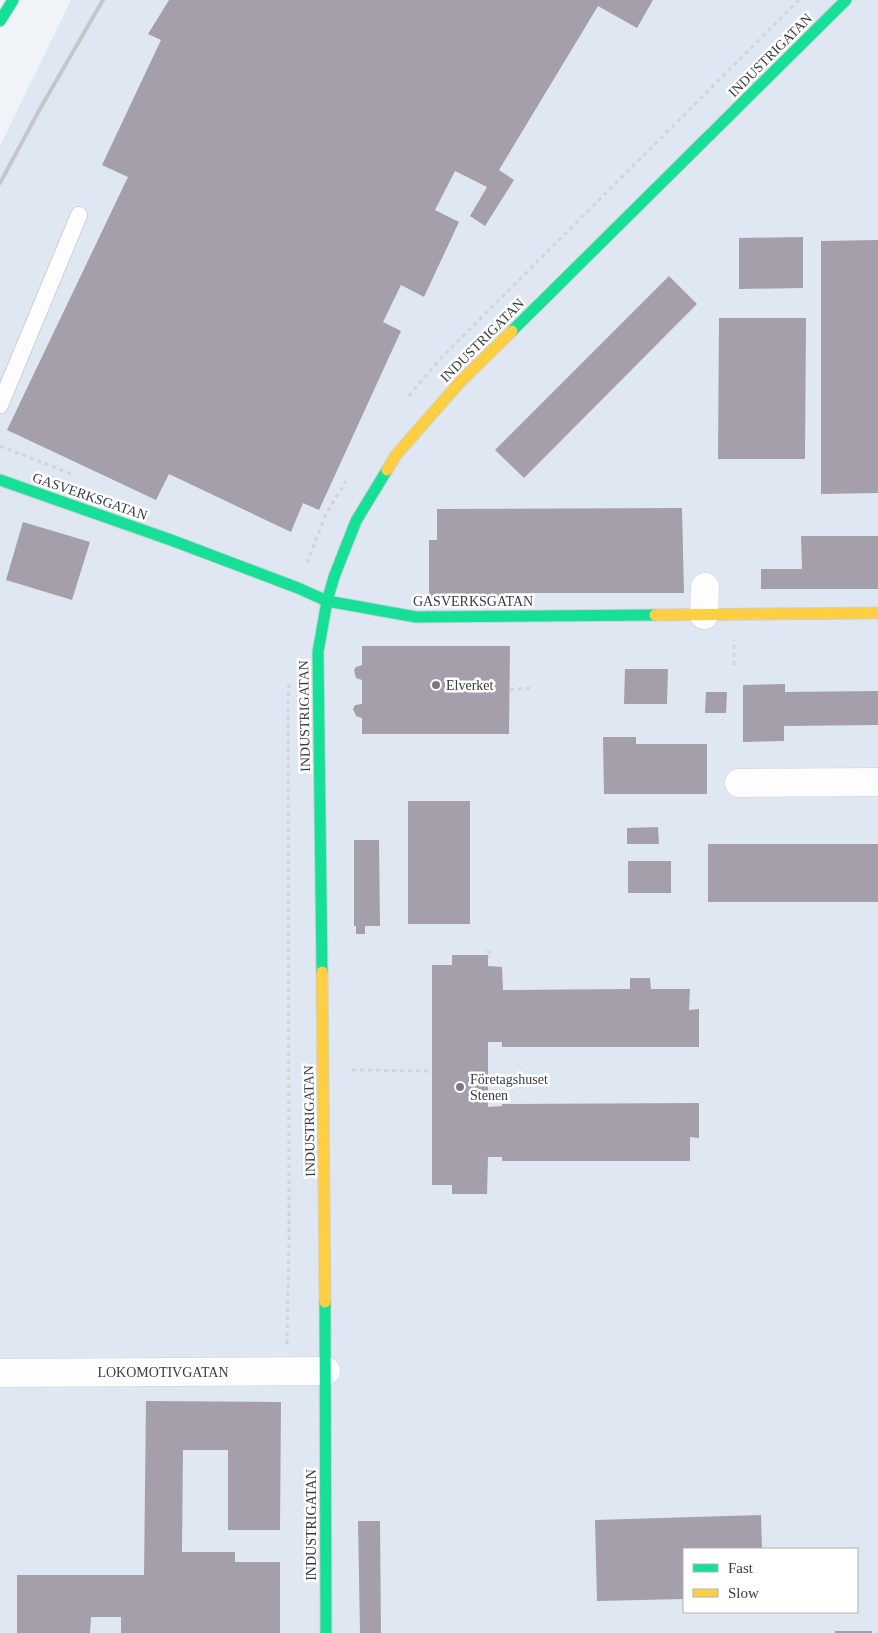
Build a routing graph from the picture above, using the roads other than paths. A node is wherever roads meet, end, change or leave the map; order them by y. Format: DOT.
graph roads {
  1 [pos="13,0"];
  2 [pos="846,0"];
  3 [pos="0,20"];
  4 [pos="79,215"];
  5 [pos="0,405"];
  6 [pos="0,480"];
  7 [pos="704,587"];
  8 [pos="327,601"];
  9 [pos="878,614"];
  10 [pos="704,615"];
  11 [pos="878,782"];
  12 [pos="739,783"];
  13 [pos="326,1371"];
  14 [pos="0,1373"];
  15 [pos="326,1633"];
  1 -- 3 [label="street"];
  2 -- 8 [label="street, INDUSTRIGATAN"];
  4 -- 5 [label="lane"];
  6 -- 8 [label="street, GASVERKSGATAN"];
  7 -- 10 [label="street"];
  8 -- 10 [label="street, GASVERKSGATAN"];
  8 -- 13 [label="street, INDUSTRIGATAN"];
  9 -- 10 [label="street, GASVERKSGATAN"];
  11 -- 12 [label="street"];
  13 -- 14 [label="street, LOKOMOTIVGATAN"];
  13 -- 15 [label="street, INDUSTRIGATAN"];
}
